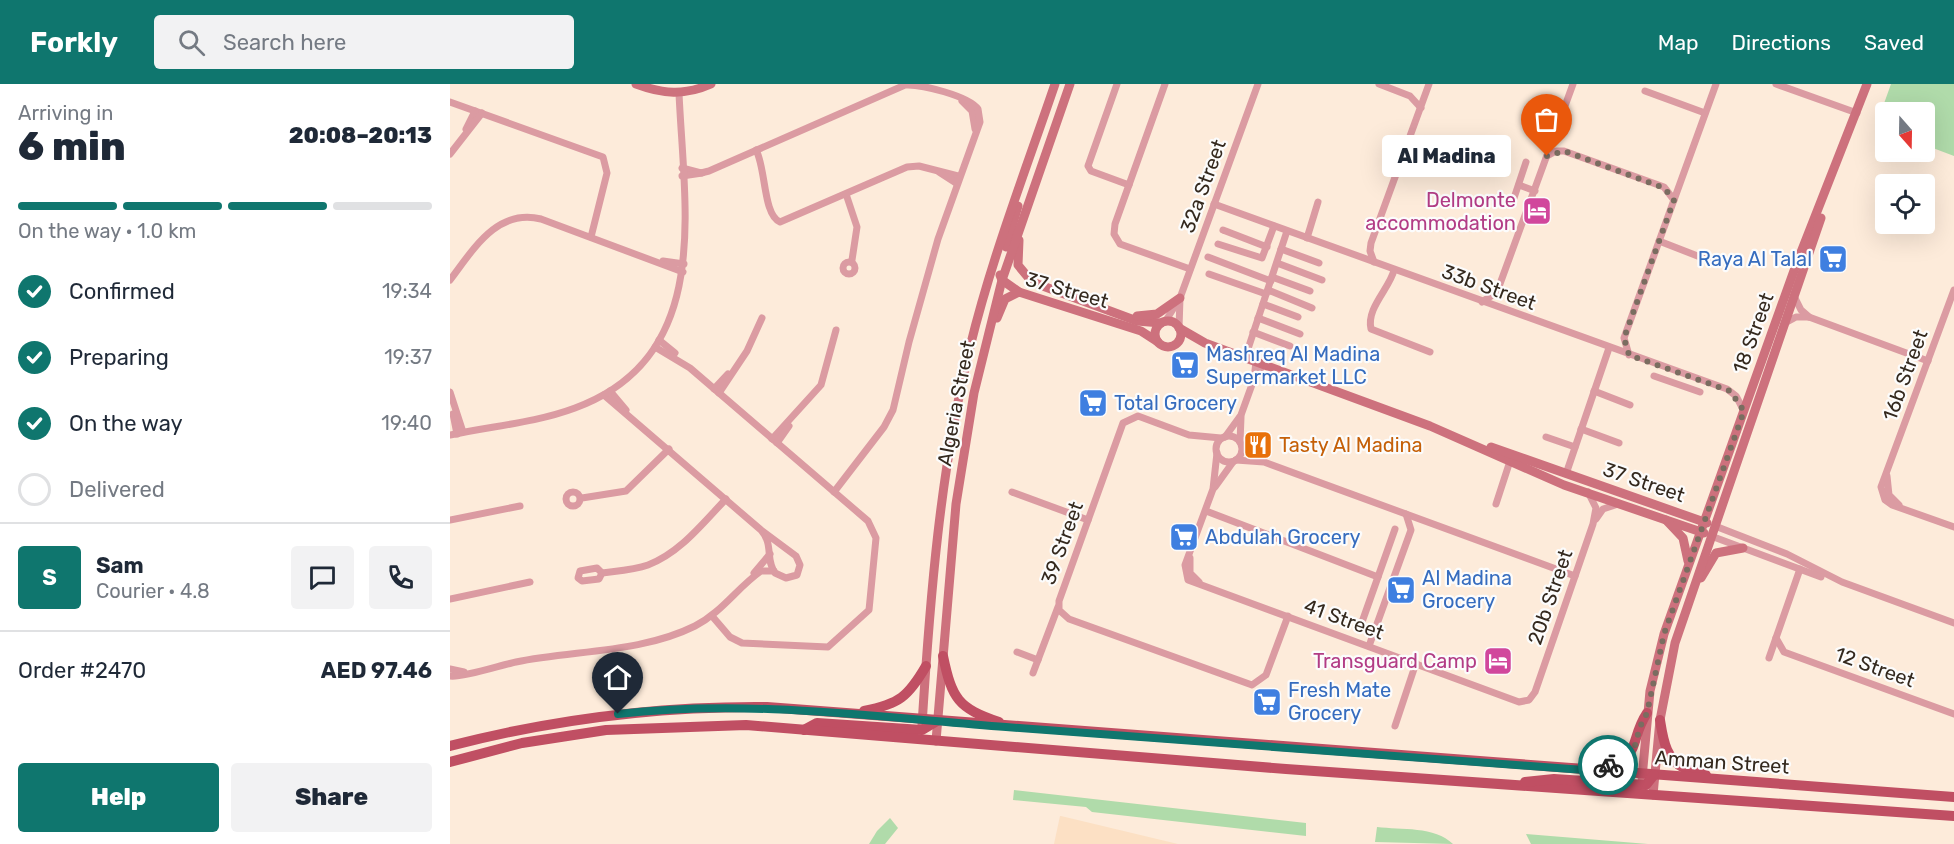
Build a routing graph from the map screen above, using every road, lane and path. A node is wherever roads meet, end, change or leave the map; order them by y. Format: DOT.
graph roads {
  1 [pos="636,84"];
  2 [pos="711,84"];
  3 [pos="1055,84"];
  4 [pos="1070,84"];
  5 [pos="1117,84"];
  6 [pos="1165,84"];
  7 [pos="1379,84"];
  8 [pos="1429,84"];
  9 [pos="1573,84"];
  10 [pos="1716,84"];
  11 [pos="1776,84"];
  12 [pos="1867,84"];
  13 [pos="1257,85"];
  14 [pos="1645,91"];
  15 [pos="679,93"];
  16 [pos="450,102"];
  17 [pos="1048,104"];
  18 [pos="1421,108"];
  19 [pos="479,112"];
  20 [pos="1857,112"];
  21 [pos="1705,113"];
  22 [pos="756,150"];
  23 [pos="450,154"];
  24 [pos="1547,156"];
  25 [pos="1526,162"];
  26 [pos="1838,164"];
  27 [pos="682,172"];
  28 [pos="957,180"];
  29 [pos="1129,185"];
  30 [pos="1519,185"];
  31 [pos="1535,191"];
  32 [pos="846,194"];
  33 [pos="1674,200"];
  34 [pos="1318,202"];
  35 [pos="1214,204"];
  36 [pos="1512,204"];
  37 [pos="1021,220"];
  38 [pos="1274,226"];
  39 [pos="1223,230"];
  40 [pos="1287,231"];
  41 [pos="591,237"];
  42 [pos="1307,238"];
  43 [pos="1659,241"];
  44 [pos="1218,244"];
  45 [pos="1267,247"];
  46 [pos="1281,249"];
  47 [pos="1208,257"];
  48 [pos="852,260"];
  49 [pos="1374,262"];
  50 [pos="1713,262"];
  51 [pos="1277,263"];
  52 [pos="1319,263"];
  53 [pos="683,268"];
  54 [pos="1190,269"];
  55 [pos="1394,270"];
  56 [pos="1209,274"];
  57 [pos="1271,279"];
  58 [pos="450,280"];
  59 [pos="1002,280"];
  60 [pos="1322,280"];
  61 [pos="1954,290"];
  62 [pos="1310,291"];
  63 [pos="1019,292"];
  64 [pos="1267,292"];
  65 [pos="1794,296"];
  66 [pos="1179,298"];
  67 [pos="1482,302"];
  68 [pos="1263,304"];
  69 [pos="1312,308"];
  70 [pos="1119,314"];
  71 [pos="1809,317"];
  72 [pos="762,318"];
  73 [pos="1258,318"];
  74 [pos="1298,318"];
  75 [pos="1163,323"];
  76 [pos="1785,323"];
  77 [pos="1179,328"];
  78 [pos="836,330"];
  79 [pos="1253,332"];
  80 [pos="1300,334"];
  81 [pos="987,335"];
  82 [pos="1158,342"];
  83 [pos="657,343"];
  84 [pos="1177,343"];
  85 [pos="1205,344"];
  86 [pos="1290,346"];
  87 [pos="1609,348"];
  88 [pos="1430,352"];
  89 [pos="1629,355"];
  90 [pos="1245,358"];
  91 [pos="1928,361"];
  92 [pos="1260,364"];
  93 [pos="1680,374"];
  94 [pos="1654,376"];
  95 [pos="1676,384"];
  96 [pos="717,391"];
  97 [pos="1594,391"];
  98 [pos="1700,392"];
  99 [pos="607,393"];
  100 [pos="451,394"];
  101 [pos="1630,405"];
  102 [pos="1744,411"];
  103 [pos="1241,415"];
  104 [pos="1430,426"];
  105 [pos="1581,429"];
  106 [pos="457,434"];
  107 [pos="1546,437"];
  108 [pos="1223,438"];
  109 [pos="774,441"];
  110 [pos="1240,442"];
  111 [pos="1618,443"];
  112 [pos="667,447"];
  113 [pos="1575,447"];
  114 [pos="1217,453"];
  115 [pos="1235,460"];
  116 [pos="1510,461"];
  117 [pos="1566,474"];
  118 [pos="1214,489"];
  119 [pos="832,490"];
  120 [pos="1012,492"];
  121 [pos="1588,492"];
  122 [pos="724,497"];
  123 [pos="582,498"];
  124 [pos="1622,503"];
  125 [pos="1496,504"];
  126 [pos="520,506"];
  127 [pos="1206,511"];
  128 [pos="1406,514"];
  129 [pos="1662,516"];
  130 [pos="450,520"];
  131 [pos="1088,520"];
  132 [pos="1703,522"];
  133 [pos="1593,524"];
  134 [pos="1954,526"];
  135 [pos="1395,529"];
  136 [pos="761,530"];
  137 [pos="1713,531"];
  138 [pos="1700,532"];
  139 [pos="1743,548"];
  140 [pos="770,554"];
  141 [pos="1688,564"];
  142 [pos="1382,568"];
  143 [pos="1800,569"];
  144 [pos="774,571"];
  145 [pos="602,573"];
  146 [pos="1395,574"];
  147 [pos="1575,576"];
  148 [pos="1378,577"];
  149 [pos="752,578"];
  150 [pos="1696,580"];
  151 [pos="530,582"];
  152 [pos="1842,582"];
  153 [pos="450,599"];
  154 [pos="1058,607"];
  155 [pos="712,616"];
  156 [pos="1288,616"];
  157 [pos="1065,617"];
  158 [pos="1052,622"];
  159 [pos="1954,623"];
  160 [pos="1377,624"];
  161 [pos="1776,638"];
  162 [pos="1369,646"];
  163 [pos="1017,652"];
  164 [pos="1784,652"];
  165 [pos="943,656"];
  166 [pos="1038,660"];
  167 [pos="1416,663"];
  168 [pos="926,666"];
  169 [pos="450,669"];
  170 [pos="469,672"];
  171 [pos="1033,673"];
  172 [pos="450,676"];
  173 [pos="1538,682"];
  174 [pos="1647,713"];
  175 [pos="852,714"];
  176 [pos="1954,714"];
  177 [pos="1660,720"];
  178 [pos="937,725"];
  179 [pos="1395,726"];
  180 [pos="1014,727"];
  181 [pos="1046,730"];
  182 [pos="926,734"];
  183 [pos="450,746"];
  184 [pos="450,762"];
  185 [pos="1584,770"];
  186 [pos="1654,775"];
  187 [pos="1710,780"];
  188 [pos="1641,785"];
  189 [pos="1653,795"];
  190 [pos="1954,797"];
  191 [pos="1954,816"];
  1 -- 15 [label="street"];
  2 -- 15 [label="street"];
  3 -- 17 [label="street, Algeria Street"];
  4 -- 37 [label="street, Algeria Street"];
  5 -- 29 [label="street"];
  6 -- 29 [label="street"];
  7 -- 18 [label="street"];
  8 -- 18 [label="street"];
  9 -- 24 [label="street"];
  10 -- 21 [label="street"];
  11 -- 20 [label="street"];
  12 -- 20 [label="street, 18 Street"];
  13 -- 35 [label="street, 32a Street"];
  14 -- 21 [label="street"];
  15 -- 27 [label="street"];
  16 -- 19 [label="street"];
  17 -- 59 [label="street"];
  17 -- 168 [label="street, Algeria Street"];
  18 -- 49 [label="street"];
  19 -- 23 [label="street"];
  19 -- 41 [label="street"];
  20 -- 26 [label="street, 18 Street"];
  21 -- 33 [label="street"];
  22 -- 27 [label="street"];
  22 -- 28 [label="street"];
  22 -- 32 [label="street"];
  24 -- 31 [label="street"];
  24 -- 33 [label="street"];
  25 -- 30 [label="street"];
  26 -- 65 [label="street, 18 Street"];
  26 -- 102 [label="street, 18 Street"];
  27 -- 53 [label="street"];
  28 -- 32 [label="street"];
  28 -- 119 [label="street"];
  29 -- 54 [label="street"];
  30 -- 31 [label="street"];
  30 -- 36 [label="street"];
  31 -- 67 [label="street"];
  32 -- 48 [label="street"];
  33 -- 43 [label="street"];
  34 -- 42 [label="street"];
  35 -- 38 [label="street, 33b Street"];
  35 -- 54 [label="street, 32a Street"];
  37 -- 59 [label="street, Algeria Street"];
  37 -- 70 [label="street, 37 Street"];
  38 -- 40 [label="street, 33b Street"];
  38 -- 45 [label="street"];
  39 -- 45 [label="street"];
  40 -- 42 [label="street, 33b Street"];
  40 -- 46 [label="street"];
  41 -- 53 [label="street"];
  41 -- 58 [label="street"];
  42 -- 49 [label="street, 33b Street"];
  43 -- 50 [label="street"];
  43 -- 89 [label="street"];
  44 -- 45 [label="street"];
  46 -- 51 [label="street"];
  46 -- 52 [label="street"];
  47 -- 57 [label="street"];
  49 -- 55 [label="street, 33b Street"];
  51 -- 57 [label="street"];
  51 -- 60 [label="street"];
  53 -- 83 [label="street"];
  54 -- 66 [label="street, 32a Street"];
  55 -- 67 [label="street, 33b Street"];
  55 -- 88 [label="street"];
  56 -- 64 [label="street"];
  57 -- 62 [label="street"];
  57 -- 64 [label="street"];
  59 -- 63 [label="street"];
  59 -- 81 [label="street, Algeria Street"];
  61 -- 91 [label="street, 16b Street"];
  63 -- 81 [label="street, 37 Street"];
  63 -- 82 [label="street, 37 Street"];
  64 -- 68 [label="street"];
  64 -- 69 [label="street"];
  65 -- 71 [label="street"];
  65 -- 76 [label="street, 18 Street"];
  66 -- 70 [label="street"];
  66 -- 75 [label="street, 32a Street"];
  66 -- 77 [label="street, 32a Street"];
  67 -- 87 [label="street, 33b Street"];
  68 -- 73 [label="street"];
  68 -- 74 [label="street"];
  70 -- 75 [label="street, 37 Street"];
  71 -- 76 [label="street"];
  71 -- 91 [label="street"];
  72 -- 96 [label="street"];
  73 -- 79 [label="street"];
  73 -- 80 [label="street"];
  75 -- 77 [label="street"];
  75 -- 82 [label="street"];
  76 -- 137 [label="street, 18 Street"];
  77 -- 84 [label="street"];
  77 -- 85 [label="street, 37 Street"];
  78 -- 109 [label="street"];
  79 -- 86 [label="street"];
  79 -- 90 [label="street"];
  81 -- 165 [label="street, Algeria Street"];
  82 -- 84 [label="street"];
  83 -- 96 [label="street"];
  83 -- 99 [label="street"];
  84 -- 85 [label="street, 37 Street"];
  85 -- 90 [label="street, 37 Street"];
  87 -- 89 [label="street, 33b Street"];
  87 -- 97 [label="street"];
  89 -- 93 [label="street, 33b Street"];
  90 -- 92 [label="street, 37 Street"];
  91 -- 134 [label="street, 16b Street"];
  92 -- 103 [label="street"];
  92 -- 104 [label="street, 37 Street"];
  93 -- 95 [label="street"];
  93 -- 102 [label="street, 33b Street"];
  94 -- 95 [label="street"];
  95 -- 98 [label="street"];
  96 -- 109 [label="street"];
  97 -- 101 [label="street"];
  97 -- 105 [label="street"];
  99 -- 106 [label="street"];
  99 -- 112 [label="street"];
  100 -- 106 [label="street"];
  102 -- 132 [label="street, 18 Street"];
  103 -- 108 [label="street"];
  103 -- 110 [label="street"];
  104 -- 116 [label="street, 37 Street"];
  104 -- 117 [label="street, 37 Street"];
  105 -- 111 [label="street"];
  105 -- 113 [label="street"];
  107 -- 113 [label="street"];
  108 -- 110 [label="street"];
  108 -- 114 [label="street"];
  108 -- 131 [label="street, 39 Street"];
  109 -- 119 [label="street"];
  110 -- 115 [label="street"];
  112 -- 122 [label="street"];
  112 -- 123 [label="street"];
  113 -- 117 [label="street"];
  114 -- 115 [label="street"];
  114 -- 118 [label="street"];
  115 -- 118 [label="street"];
  115 -- 128 [label="street"];
  116 -- 121 [label="street, 37 Street"];
  116 -- 125 [label="street"];
  117 -- 132 [label="street, 37 Street"];
  118 -- 127 [label="street"];
  119 -- 155 [label="street"];
  120 -- 131 [label="street"];
  121 -- 124 [label="street, 37 Street"];
  121 -- 133 [label="street, 20b Street"];
  122 -- 136 [label="street"];
  122 -- 145 [label="street"];
  124 -- 129 [label="street, 37 Street"];
  124 -- 133 [label="street, 20b Street"];
  126 -- 130 [label="street"];
  127 -- 148 [label="street"];
  127 -- 156 [label="street, 41 Street"];
  128 -- 146 [label="street"];
  128 -- 147 [label="street"];
  129 -- 138 [label="street, 37 Street"];
  129 -- 141 [label="street"];
  131 -- 154 [label="street, 39 Street"];
  132 -- 137 [label="street, 37 Street"];
  132 -- 138 [label="street, 18 Street"];
  133 -- 147 [label="street, 20b Street"];
  135 -- 142 [label="street"];
  136 -- 140 [label="street"];
  136 -- 144 [label="street"];
  137 -- 138 [label="street, 37 Street"];
  137 -- 139 [label="street, 37 Street"];
  137 -- 150 [label="street, 18 Street"];
  137 -- 152 [label="street, 37 Street"];
  138 -- 141 [label="street, 18 Street"];
  139 -- 143 [label="street, 37 Street"];
  139 -- 150 [label="street"];
  140 -- 144 [label="street"];
  140 -- 149 [label="street"];
  141 -- 174 [label="street, 18 Street"];
  142 -- 146 [label="street"];
  142 -- 148 [label="street"];
  143 -- 152 [label="street, 37 Street"];
  143 -- 161 [label="street, 12 Street"];
  144 -- 149 [label="street"];
  146 -- 160 [label="street"];
  147 -- 173 [label="street, 20b Street"];
  148 -- 160 [label="street"];
  149 -- 155 [label="street"];
  150 -- 177 [label="street, 18 Street"];
  151 -- 153 [label="street"];
  152 -- 159 [label="street, 37 Street"];
  154 -- 157 [label="street, 39 Street"];
  154 -- 158 [label="street"];
  155 -- 170 [label="street"];
  156 -- 157 [label="street"];
  156 -- 162 [label="street, 41 Street"];
  157 -- 158 [label="street"];
  158 -- 166 [label="street"];
  160 -- 162 [label="street"];
  161 -- 164 [label="street"];
  161 -- 164 [label="street, 12 Street"];
  162 -- 167 [label="street, 41 Street"];
  163 -- 166 [label="street"];
  164 -- 176 [label="street, 12 Street"];
  165 -- 178 [label="street, Algeria Street"];
  165 -- 180 [label="main road"];
  166 -- 171 [label="street"];
  167 -- 173 [label="street, 41 Street"];
  167 -- 179 [label="street"];
  168 -- 175 [label="main road"];
  168 -- 182 [label="street, Algeria Street"];
  169 -- 170 [label="street"];
  170 -- 172 [label="street"];
  174 -- 185 [label="main road"];
  174 -- 188 [label="street, 18 Street"];
  175 -- 182 [label="main road, Amman Street"];
  175 -- 183 [label="main road, Amman Street"];
  177 -- 186 [label="street, 18 Street"];
  177 -- 187 [label="main road"];
  178 -- 180 [label="main road, Amman Street"];
  178 -- 181 [label="main road"];
  178 -- 182 [label="main road, Amman Street"];
  178 -- 182 [label="main road"];
  180 -- 181 [label="main road, Amman Street"];
  181 -- 185 [label="main road, Amman Street"];
  182 -- 184 [label="main road, Amman Street"];
  182 -- 188 [label="main road, Amman Street"];
  185 -- 188 [label="main road, Amman Street"];
  186 -- 187 [label="main road, Amman Street"];
  186 -- 188 [label="main road, Amman Street"];
  186 -- 189 [label="street, 18 Street"];
  187 -- 190 [label="main road, Amman Street"];
  188 -- 189 [label="main road, Amman Street"];
  189 -- 191 [label="main road, Amman Street"];
}
